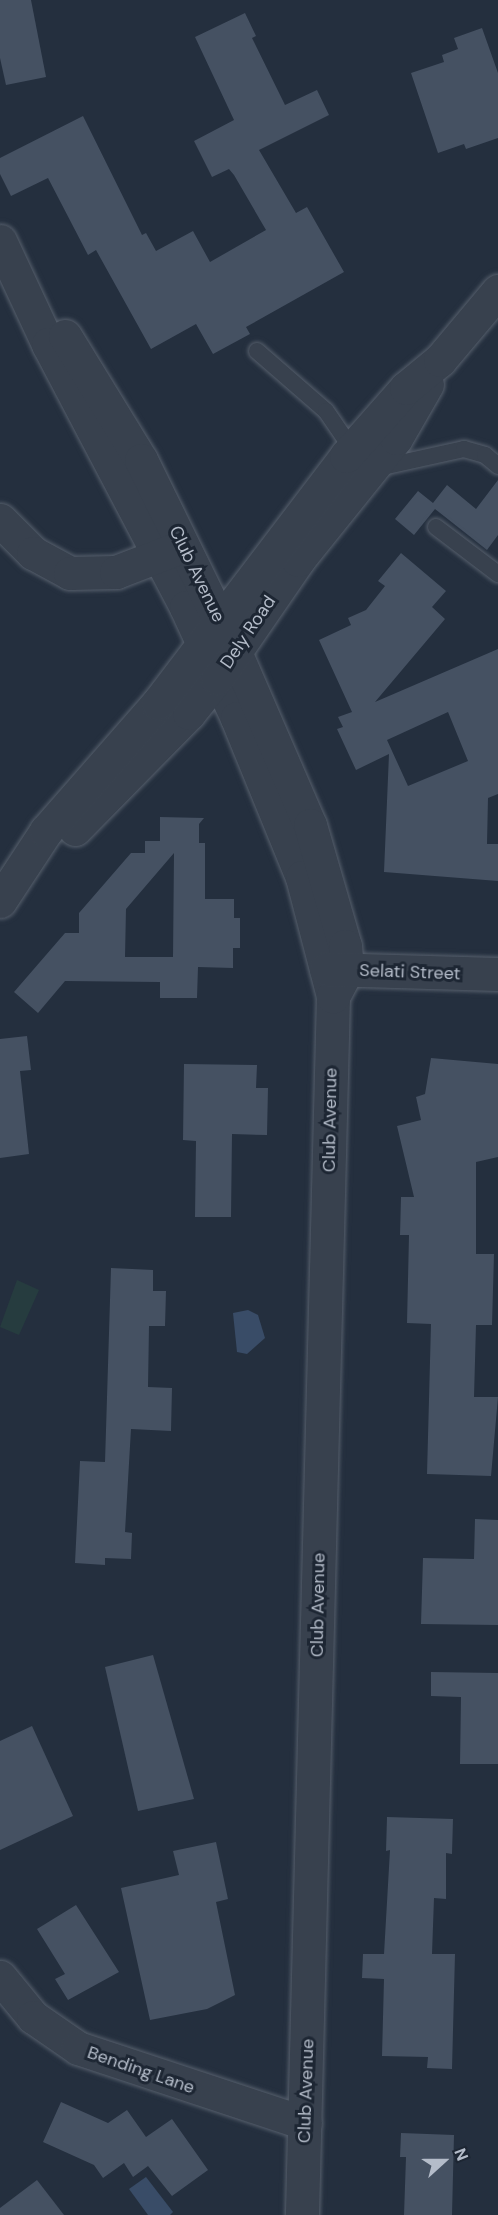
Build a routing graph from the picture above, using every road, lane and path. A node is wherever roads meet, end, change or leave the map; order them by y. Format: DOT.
graph roads {
  1 [pos="1,243"];
  2 [pos="498,291"];
  3 [pos="257,351"];
  4 [pos="362,459"];
  5 [pos="498,466"];
  6 [pos="0,520"];
  7 [pos="436,527"];
  8 [pos="171,551"];
  9 [pos="496,569"];
  10 [pos="212,634"];
  11 [pos="226,665"];
  12 [pos="21,874"];
  13 [pos="0,901"];
  14 [pos="498,974"];
  15 [pos="334,978"];
  16 [pos="0,1977"];
  17 [pos="305,2123"];
  18 [pos="302,2215"];
  1 -- 8 [label="street, Club Avenue"];
  2 -- 4 [label="street, Dely Road"];
  3 -- 4 [label="lane"];
  4 -- 5 [label="lane"];
  4 -- 10 [label="street, Dely Road"];
  4 -- 11 [label="street, Dely Road"];
  6 -- 8 [label="street"];
  7 -- 9 [label="lane"];
  8 -- 10 [label="street, Club Avenue"];
  10 -- 11 [label="street, Club Avenue"];
  10 -- 12 [label="street, Dely Road"];
  11 -- 12 [label="street, Dely Road"];
  11 -- 15 [label="street, Club Avenue"];
  12 -- 13 [label="street, Dely Road"];
  14 -- 15 [label="street, Selati Street"];
  15 -- 17 [label="street, Club Avenue"];
  16 -- 17 [label="street, Bending Lane"];
  17 -- 18 [label="street, Club Avenue"];
}
